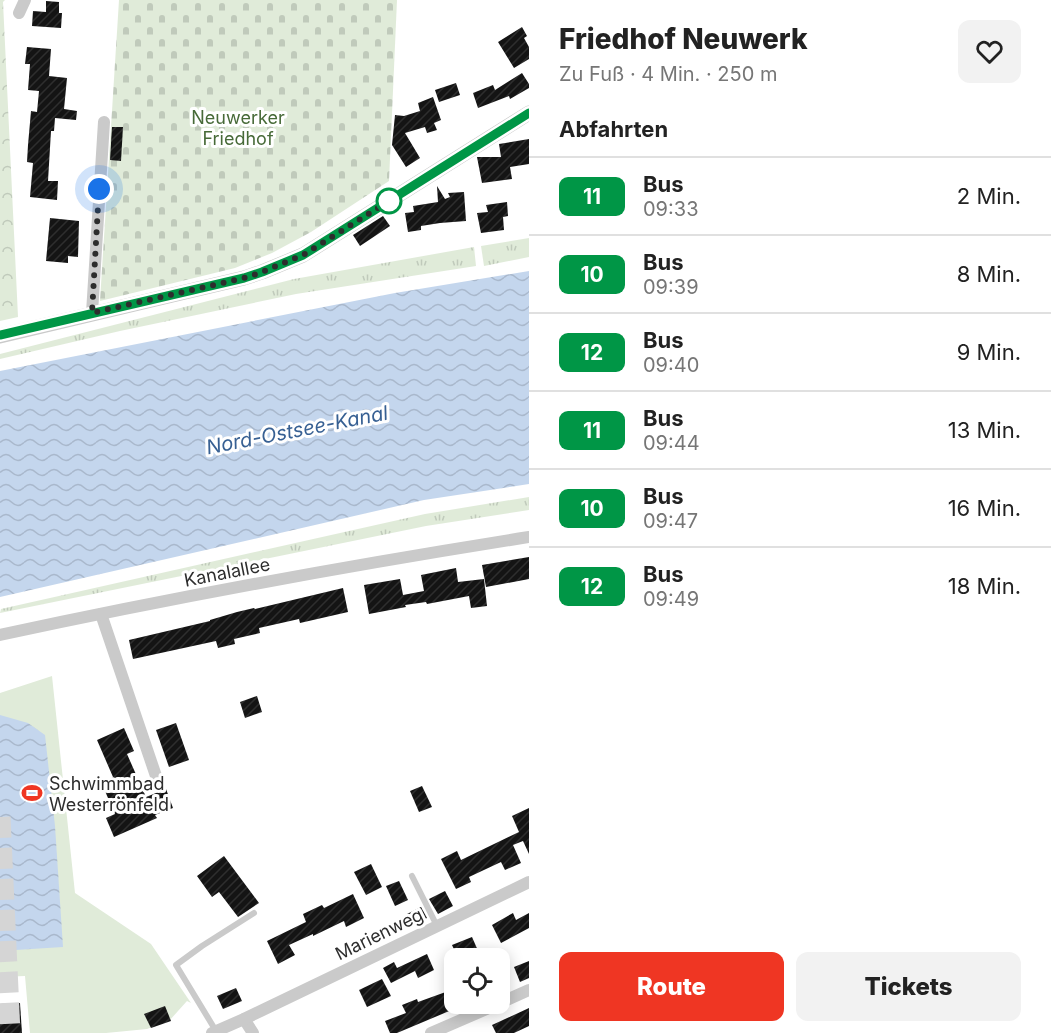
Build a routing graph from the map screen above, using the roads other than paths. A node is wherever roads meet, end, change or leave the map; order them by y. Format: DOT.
graph roads {
  1 [pos="25,0"];
  2 [pos="19,13"];
  3 [pos="529,113"];
  4 [pos="104,122"];
  5 [pos="92,313"];
  6 [pos="0,336"];
  7 [pos="529,537"];
  8 [pos="101,614"];
  9 [pos="0,635"];
  10 [pos="156,776"];
  11 [pos="412,876"];
  12 [pos="529,882"];
  13 [pos="254,913"];
  14 [pos="437,926"];
  15 [pos="529,990"];
  16 [pos="510,998"];
  17 [pos="474,1014"];
  18 [pos="244,1019"];
  19 [pos="214,1032"];
  20 [pos="253,1033"];
  21 [pos="431,1033"];
  1 -- 2 [label="street"];
  3 -- 5 [label="street"];
  4 -- 5 [label="street"];
  5 -- 6 [label="street"];
  7 -- 8 [label="street, Kanalallee"];
  8 -- 9 [label="street, Kanalallee"];
  8 -- 10 [label="street"];
  11 -- 14 [label="lane"];
  12 -- 14 [label="street, Marienweg"];
  13 -- 19 [label="lane"];
  14 -- 18 [label="street, Marienweg"];
  15 -- 16 [label="street"];
  17 -- 21 [label="street"];
  18 -- 19 [label="street, Marienweg"];
  18 -- 20 [label="street"];
}
